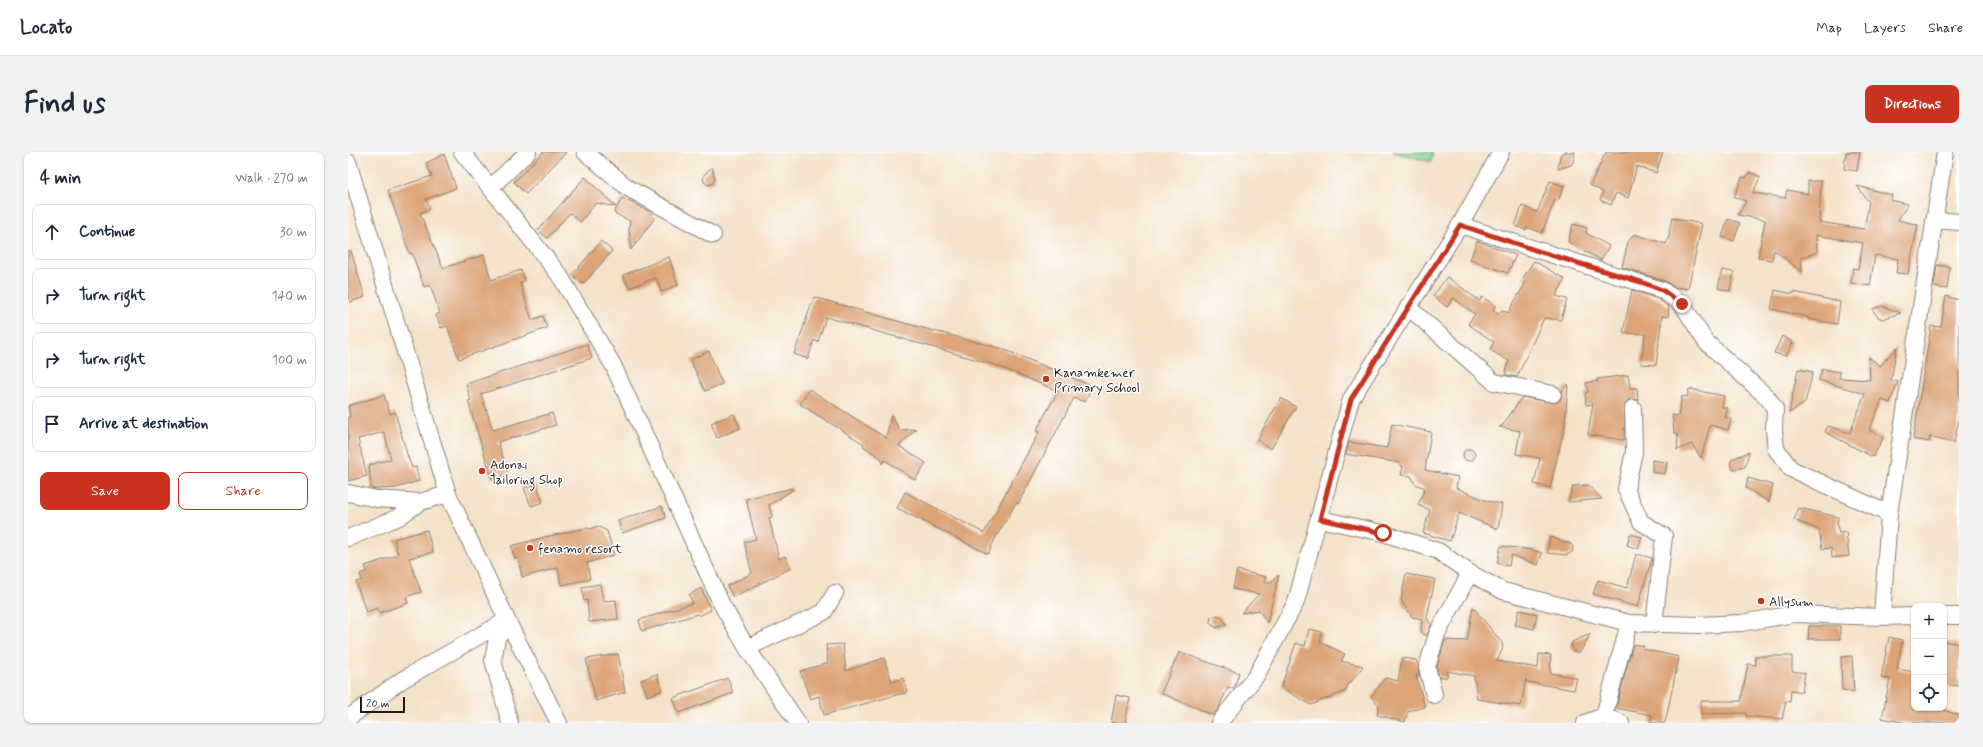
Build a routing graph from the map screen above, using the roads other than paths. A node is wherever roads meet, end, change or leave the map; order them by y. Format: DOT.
graph roads {
  1 [pos="462,152"];
  2 [pos="528,152"];
  3 [pos="585,152"];
  4 [pos="1501,152"];
  5 [pos="1945,152"];
  6 [pos="348,162"];
  7 [pos="491,187"];
  8 [pos="1934,220"];
  9 [pos="1959,222"];
  10 [pos="1460,225"];
  11 [pos="713,235"];
  12 [pos="1408,307"];
  13 [pos="1553,394"];
  14 [pos="1632,408"];
  15 [pos="348,492"];
  16 [pos="448,494"];
  17 [pos="420,502"];
  18 [pos="1889,514"];
  19 [pos="1320,519"];
  20 [pos="348,538"];
  21 [pos="1470,574"];
  22 [pos="836,593"];
  23 [pos="1911,616"];
  24 [pos="1947,616"];
  25 [pos="1959,616"];
  26 [pos="1882,617"];
  27 [pos="507,620"];
  28 [pos="1629,623"];
  29 [pos="1654,625"];
  30 [pos="747,648"];
  31 [pos="1434,695"];
  32 [pos="1604,716"];
  33 [pos="348,718"];
  34 [pos="510,723"];
  35 [pos="559,723"];
  36 [pos="798,723"];
  37 [pos="1219,723"];
  38 [pos="1585,723"];
  39 [pos="1621,723"];
  1 -- 7 [label="street"];
  2 -- 7 [label="street"];
  3 -- 11 [label="street"];
  4 -- 10 [label="street"];
  5 -- 8 [label="street"];
  6 -- 16 [label="street"];
  7 -- 30 [label="street"];
  8 -- 9 [label="street"];
  8 -- 18 [label="street"];
  10 -- 12 [label="street"];
  10 -- 18 [label="street"];
  12 -- 13 [label="street"];
  12 -- 19 [label="street"];
  14 -- 29 [label="street"];
  15 -- 17 [label="street"];
  16 -- 17 [label="street"];
  16 -- 27 [label="street"];
  17 -- 20 [label="street"];
  18 -- 26 [label="street"];
  19 -- 21 [label="street"];
  19 -- 37 [label="street"];
  21 -- 28 [label="street"];
  21 -- 31 [label="street"];
  22 -- 30 [label="street"];
  23 -- 26 [label="street"];
  24 -- 25 [label="street"];
  26 -- 29 [label="street"];
  27 -- 33 [label="street"];
  27 -- 34 [label="street"];
  27 -- 35 [label="street"];
  28 -- 29 [label="street"];
  28 -- 32 [label="street"];
  30 -- 36 [label="street"];
  32 -- 38 [label="street"];
  32 -- 39 [label="street"];
}
